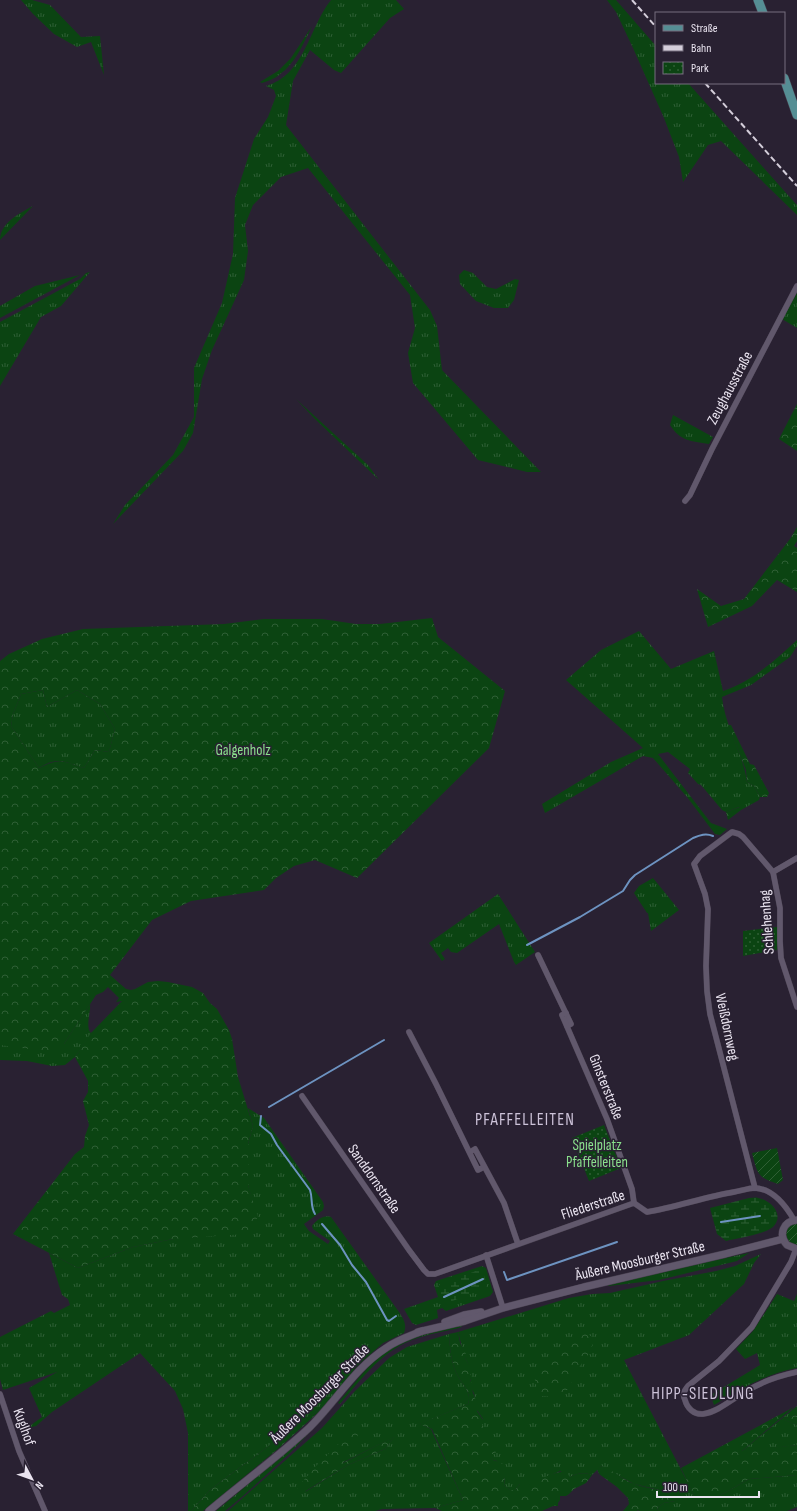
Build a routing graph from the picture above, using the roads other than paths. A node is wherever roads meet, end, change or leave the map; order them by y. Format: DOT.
graph roads {
  1 [pos="758,0"];
  2 [pos="763,12"];
  3 [pos="785,81"];
  4 [pos="797,115"];
  5 [pos="797,286"];
  6 [pos="685,501"];
  7 [pos="729,834"];
  8 [pos="797,858"];
  9 [pos="773,872"];
  10 [pos="538,954"];
  11 [pos="797,1007"];
  12 [pos="409,1032"];
  13 [pos="302,1096"];
  14 [pos="755,1188"];
  15 [pos="634,1203"];
  16 [pos="795,1220"];
  17 [pos="783,1239"];
  18 [pos="518,1244"];
  19 [pos="796,1249"];
  20 [pos="486,1256"];
  21 [pos="428,1274"];
  22 [pos="503,1308"];
  23 [pos="797,1372"];
  24 [pos="0,1394"];
  25 [pos="45,1511"];
  26 [pos="209,1511"];
  1 -- 2 [label="main road"];
  3 -- 4 [label="main road"];
  5 -- 6 [label="street, Zeughausstraße"];
  7 -- 9 [label="street, Schlehenhag"];
  7 -- 14 [label="street, Weißdornweg"];
  8 -- 9 [label="street"];
  9 -- 11 [label="street, Schlehenhag"];
  10 -- 15 [label="street, Ginsterstraße"];
  12 -- 18 [label="street"];
  13 -- 21 [label="street, Sanddornstraße"];
  14 -- 15 [label="street, Fliederstraße"];
  14 -- 16 [label="street"];
  15 -- 18 [label="street, Fliederstraße"];
  16 -- 17 [label="street"];
  17 -- 19 [label="street"];
  17 -- 22 [label="street, Äußere Moosburger Straße"];
  18 -- 20 [label="street, Fliederstraße"];
  19 -- 23 [label="street"];
  20 -- 21 [label="street, Fliederstraße"];
  20 -- 22 [label="street"];
  22 -- 26 [label="street, Äußere Moosburger Straße"];
  24 -- 25 [label="street, Kuglhof"];
}
